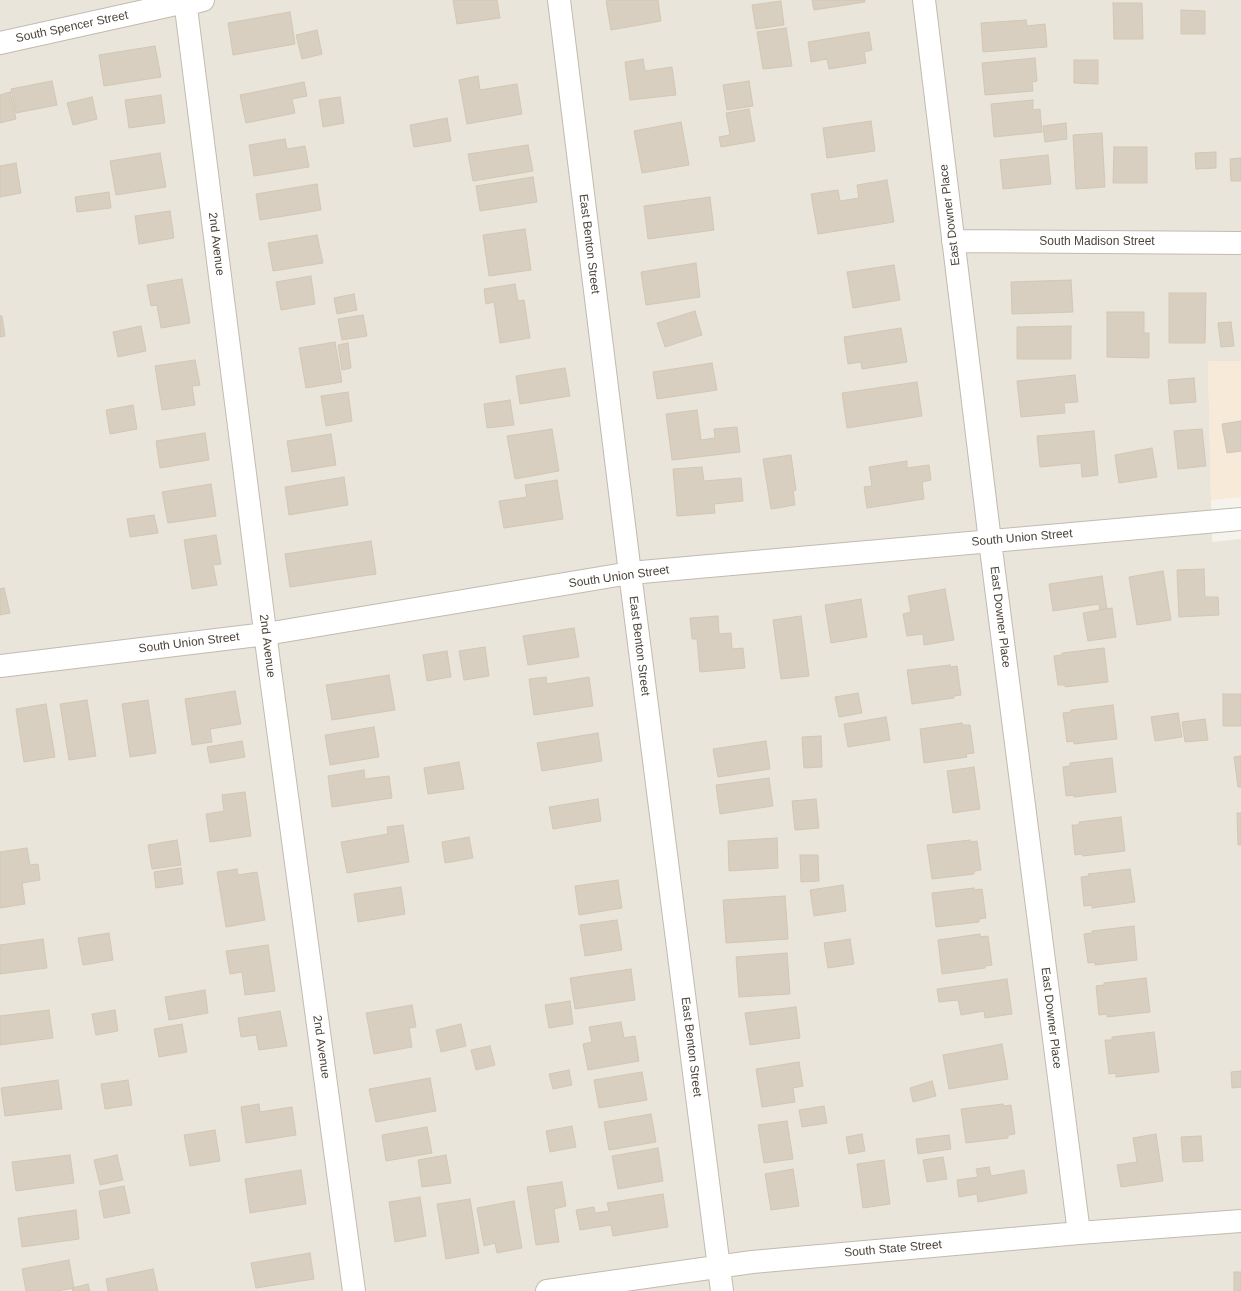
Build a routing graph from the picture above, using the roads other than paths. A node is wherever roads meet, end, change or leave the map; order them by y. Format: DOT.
graph roads {
  1 [pos="558,0"];
  2 [pos="924,0"];
  3 [pos="191,1"];
  4 [pos="0,43"];
  5 [pos="953,241"];
  6 [pos="1241,243"];
  7 [pos="1241,519"];
  8 [pos="990,541"];
  9 [pos="630,573"];
  10 [pos="266,634"];
  11 [pos="0,666"];
  12 [pos="1241,1221"];
  13 [pos="1079,1232"];
  14 [pos="719,1266"];
  15 [pos="354,1291"];
  16 [pos="547,1291"];
  17 [pos="722,1291"];
  1 -- 9 [label="street, East Benton Street"];
  2 -- 5 [label="street, East Downer Place"];
  3 -- 4 [label="street, South Spencer Street"];
  3 -- 10 [label="street, 2nd Avenue"];
  5 -- 6 [label="street, South Madison Street"];
  5 -- 8 [label="street, East Downer Place"];
  7 -- 8 [label="street, South Union Street"];
  8 -- 9 [label="street, South Union Street"];
  8 -- 13 [label="street, East Downer Place"];
  9 -- 10 [label="street, South Union Street"];
  9 -- 14 [label="street, East Benton Street"];
  10 -- 11 [label="street, South Union Street"];
  10 -- 15 [label="street, 2nd Avenue"];
  12 -- 13 [label="street, South State Street"];
  13 -- 14 [label="street, South State Street"];
  14 -- 16 [label="street, South State Street"];
  14 -- 17 [label="street, East Benton Street"];
}
